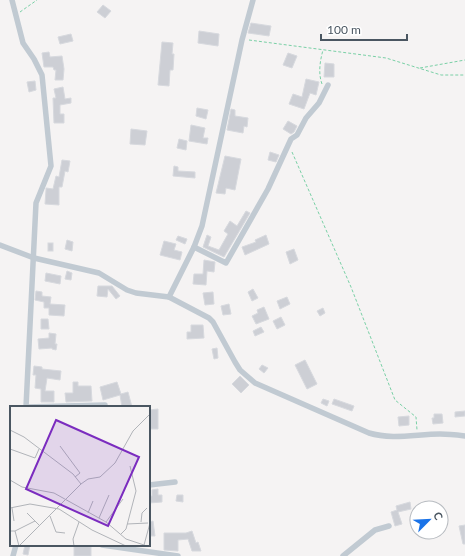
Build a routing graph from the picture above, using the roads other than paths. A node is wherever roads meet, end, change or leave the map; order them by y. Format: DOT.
graph roads {
  1 [pos="12,0"];
  2 [pos="253,0"];
  3 [pos="328,85"];
  4 [pos="0,245"];
  5 [pos="194,247"];
  6 [pos="34,258"];
  7 [pos="169,297"];
  8 [pos="105,405"];
  9 [pos="26,406"];
  10 [pos="66,406"];
  11 [pos="465,436"];
  12 [pos="175,482"];
  13 [pos="150,485"];
  14 [pos="389,526"];
  15 [pos="16,546"];
  16 [pos="109,546"];
  17 [pos="13,556"];
  18 [pos="178,556"];
  19 [pos="343,556"];
  1 -- 6 [label="street"];
  2 -- 5 [label="street"];
  3 -- 5 [label="street"];
  4 -- 6 [label="street"];
  5 -- 7 [label="street"];
  6 -- 7 [label="street"];
  6 -- 9 [label="street"];
  7 -- 11 [label="street"];
  8 -- 10 [label="street"];
  12 -- 13 [label="street"];
  14 -- 19 [label="street"];
  15 -- 17 [label="street"];
  16 -- 18 [label="street"];
}
